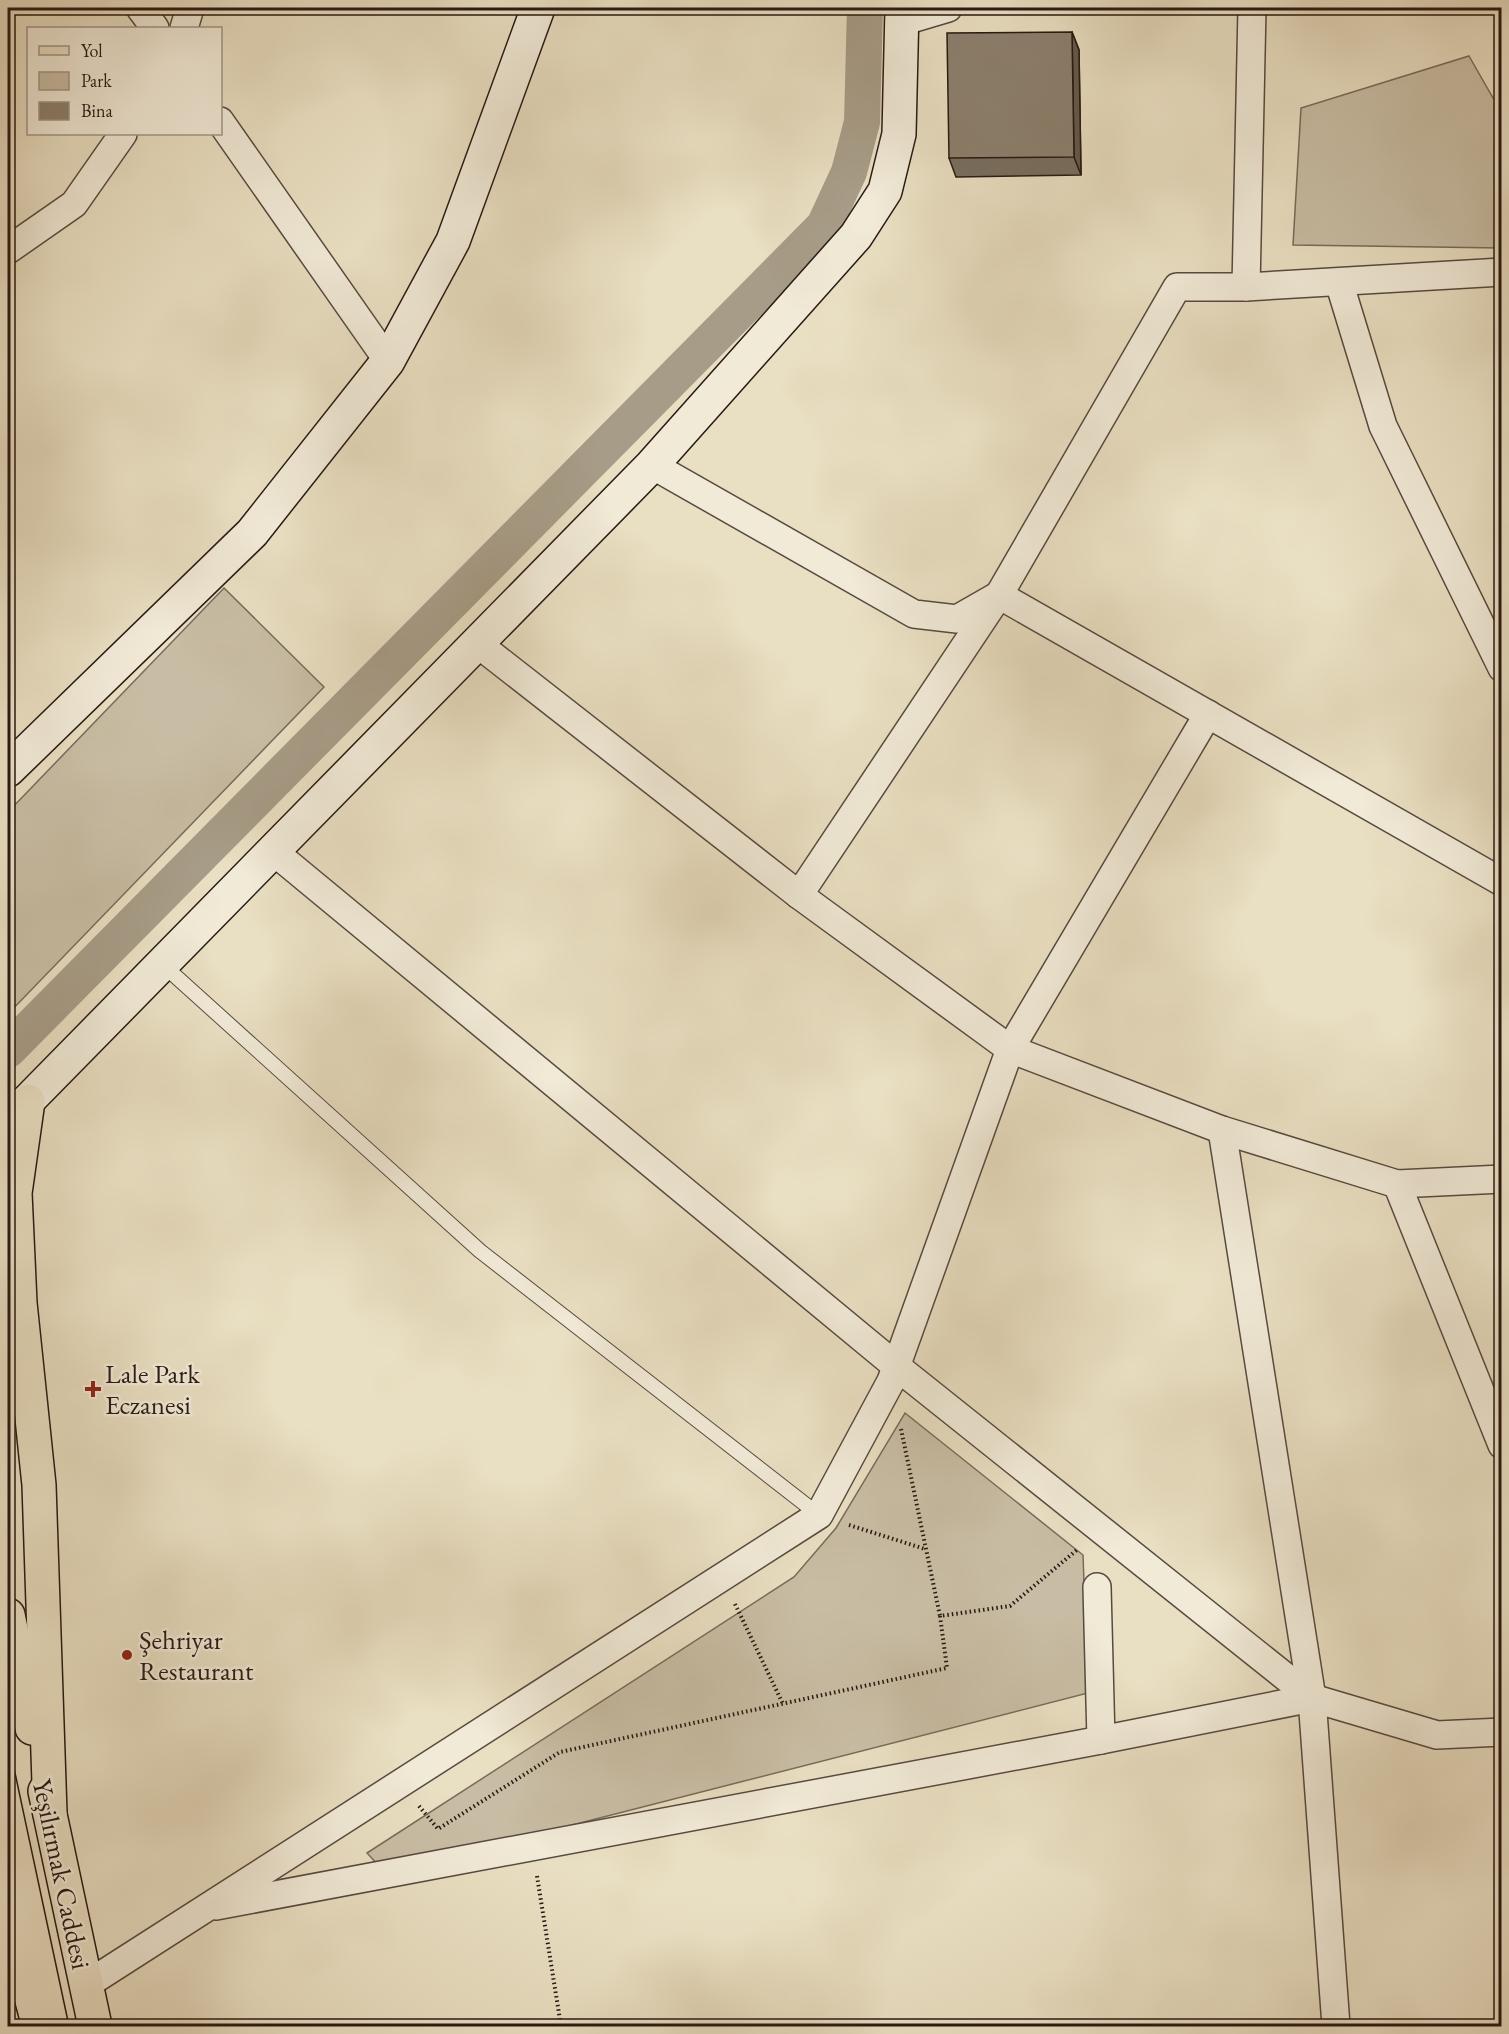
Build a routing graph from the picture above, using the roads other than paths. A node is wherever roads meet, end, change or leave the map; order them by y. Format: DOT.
graph roads {
  1 [pos="140,8"];
  2 [pos="190,8"];
  3 [pos="538,8"];
  4 [pos="948,8"];
  5 [pos="1252,8"];
  6 [pos="902,15"];
  7 [pos="154,27"];
  8 [pos="184,27"];
  9 [pos="222,124"];
  10 [pos="122,135"];
  11 [pos="8,250"];
  12 [pos="1502,272"];
  13 [pos="1339,282"];
  14 [pos="1246,287"];
  15 [pos="388,361"];
  16 [pos="652,465"];
  17 [pos="999,595"];
  18 [pos="478,644"];
  19 [pos="1502,668"];
  20 [pos="1208,714"];
  21 [pos="8,770"];
  22 [pos="273,851"];
  23 [pos="1502,882"];
  24 [pos="799,895"];
  25 [pos="162,964"];
  26 [pos="1010,1049"];
  27 [pos="18,1111"];
  28 [pos="1222,1131"];
  29 [pos="1502,1179"];
  30 [pos="1397,1184"];
  31 [pos="893,1373"];
  32 [pos="1502,1445"];
  33 [pos="819,1515"];
  34 [pos="1096,1587"];
  35 [pos="8,1616"];
  36 [pos="1312,1698"];
  37 [pos="1502,1732"];
  38 [pos="1101,1740"];
  39 [pos="50,1813"];
  40 [pos="204,1909"];
  41 [pos="86,1984"];
  42 [pos="96,2026"];
  43 [pos="1336,2026"];
  1 -- 7 [label="street"];
  2 -- 8 [label="street"];
  3 -- 15 [label="street"];
  4 -- 6 [label="street"];
  5 -- 14 [label="street"];
  6 -- 16 [label="street"];
  9 -- 15 [label="street"];
  10 -- 11 [label="street"];
  12 -- 13 [label="street"];
  13 -- 14 [label="street"];
  13 -- 19 [label="street"];
  14 -- 17 [label="street"];
  15 -- 21 [label="street"];
  16 -- 17 [label="street"];
  16 -- 18 [label="street"];
  17 -- 20 [label="street"];
  17 -- 24 [label="street"];
  18 -- 22 [label="street"];
  18 -- 24 [label="street"];
  20 -- 23 [label="street"];
  20 -- 26 [label="street"];
  22 -- 25 [label="street"];
  22 -- 31 [label="street"];
  24 -- 26 [label="street"];
  25 -- 27 [label="street"];
  25 -- 33 [label="lane"];
  26 -- 28 [label="street"];
  26 -- 31 [label="street"];
  27 -- 39 [label="main road"];
  28 -- 30 [label="street"];
  28 -- 36 [label="street"];
  29 -- 30 [label="street"];
  30 -- 32 [label="street"];
  31 -- 33 [label="street"];
  31 -- 36 [label="street"];
  33 -- 40 [label="street"];
  34 -- 38 [label="street"];
  35 -- 39 [label="main road, Yeşilırmak Caddesi"];
  36 -- 37 [label="street"];
  36 -- 38 [label="street"];
  36 -- 43 [label="street"];
  38 -- 40 [label="street"];
  39 -- 41 [label="main road, Yeşilırmak Caddesi"];
  40 -- 41 [label="street"];
  41 -- 42 [label="main road, Yeşilırmak Caddesi"];
}
